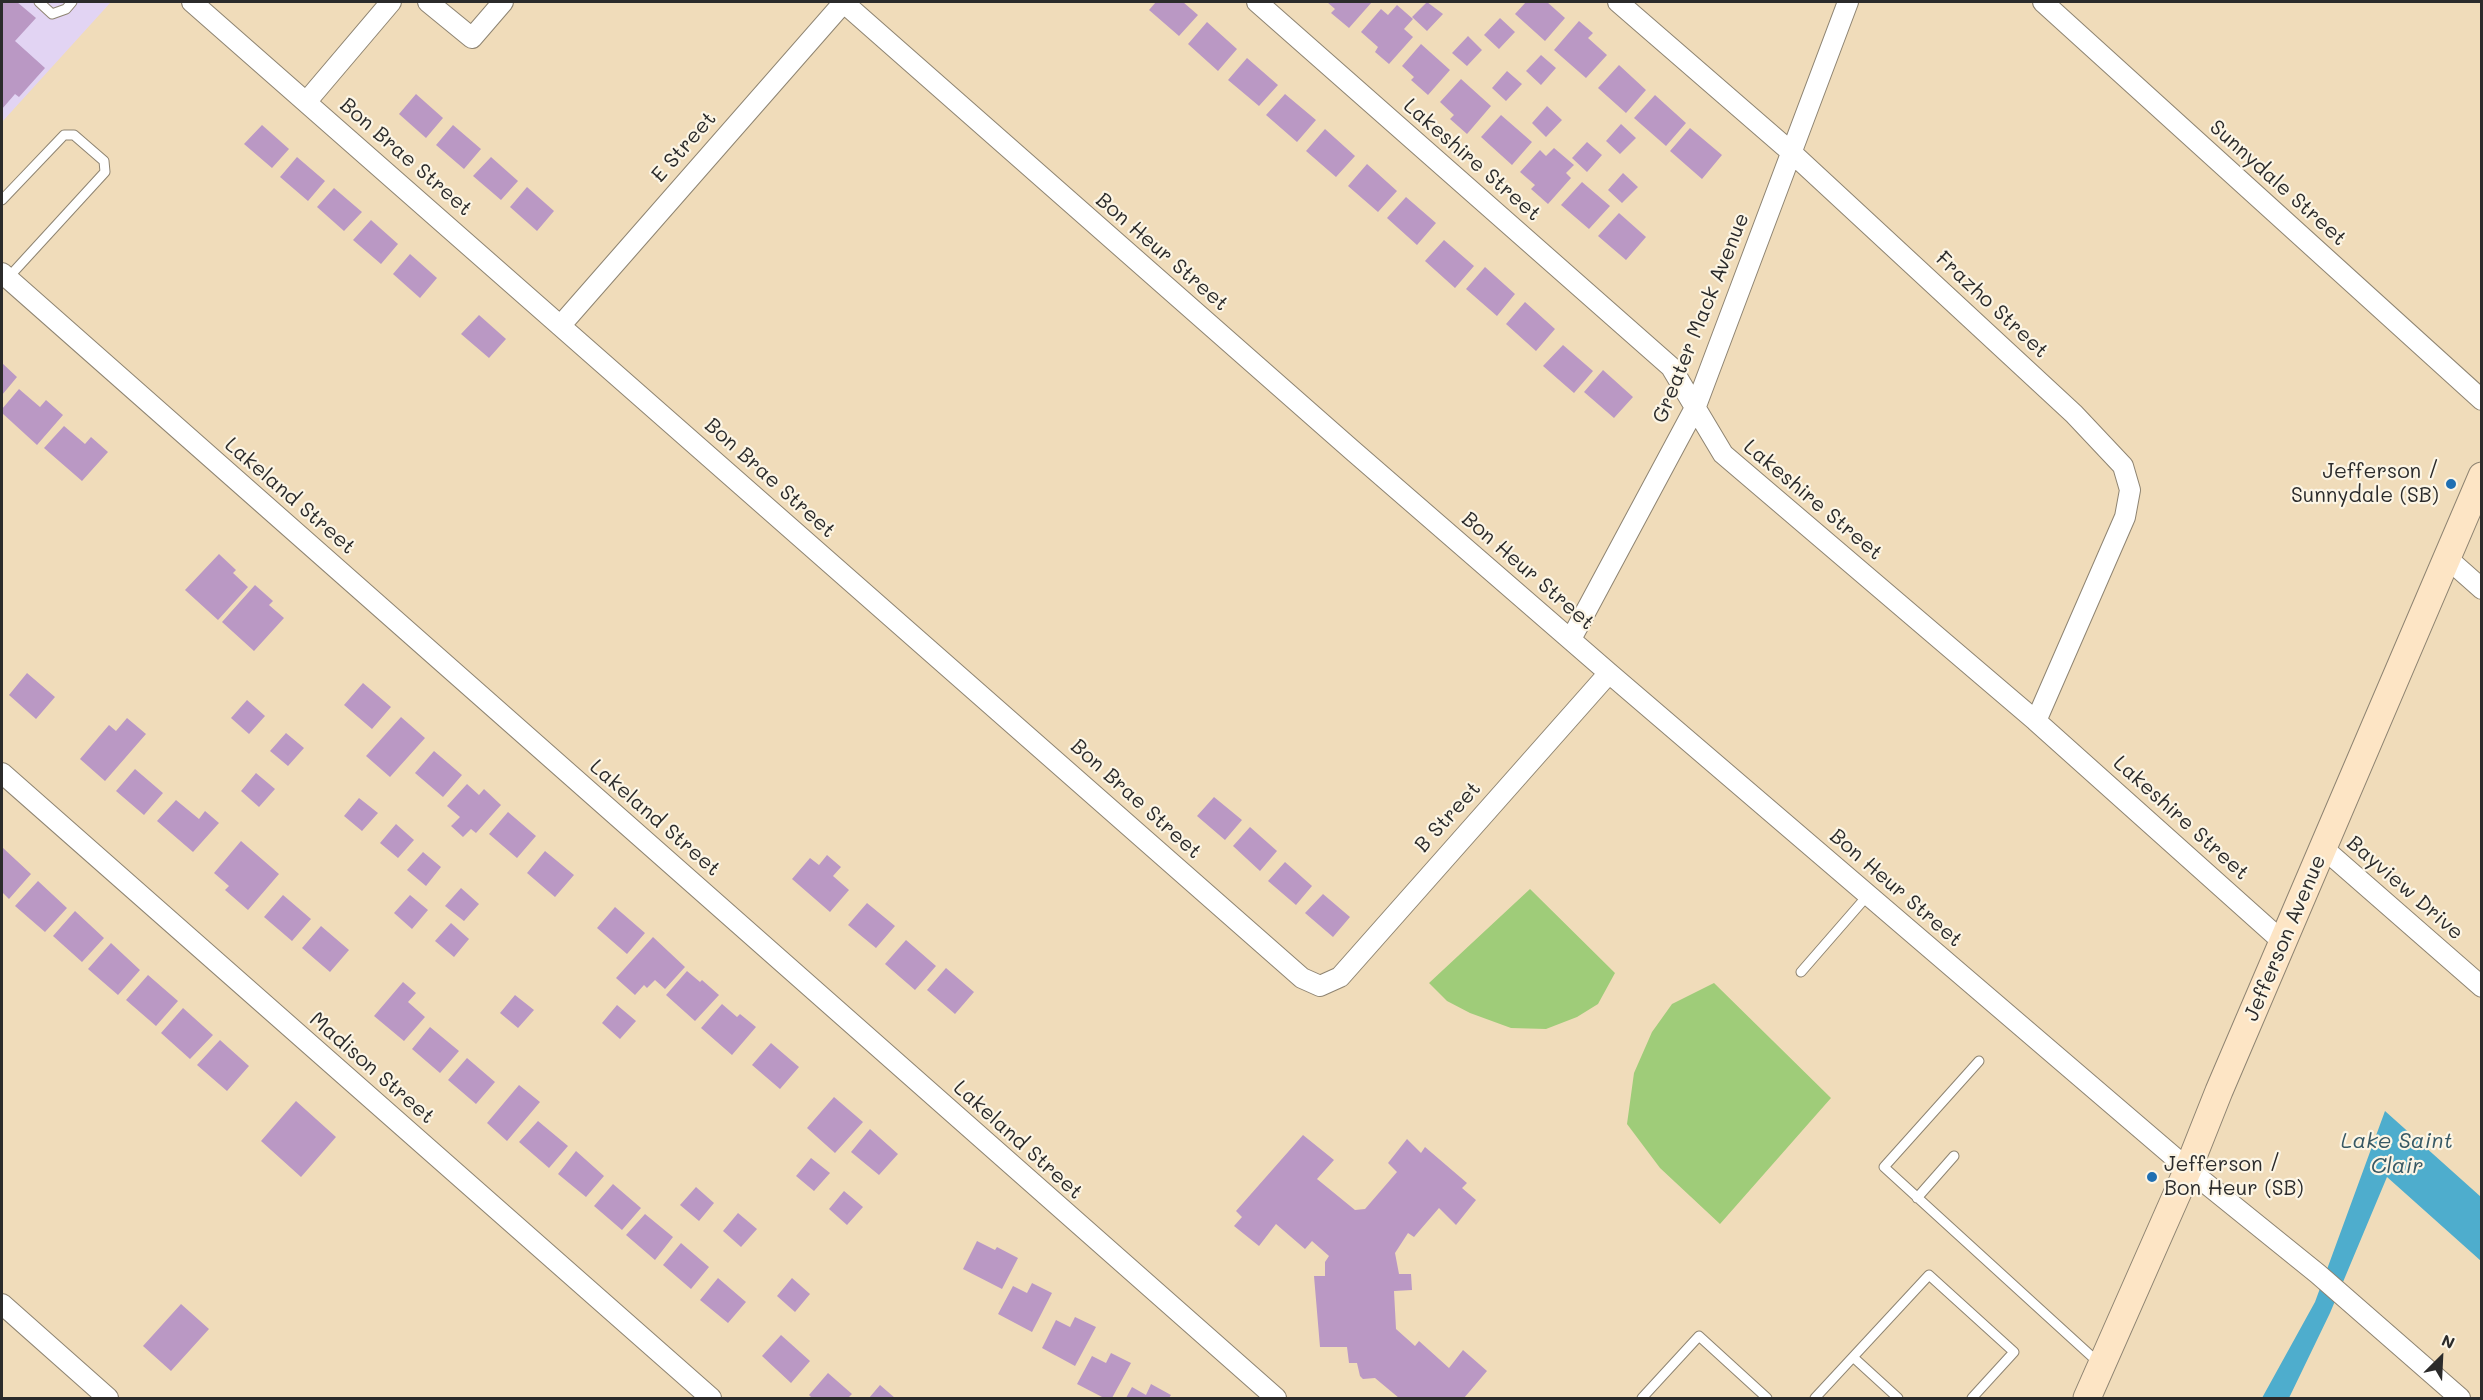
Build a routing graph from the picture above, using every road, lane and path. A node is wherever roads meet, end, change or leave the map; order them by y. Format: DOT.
graph roads {
  1 [pos="39,2"];
  2 [pos="72,2"];
  3 [pos="192,2"];
  4 [pos="391,2"];
  5 [pos="428,2"];
  6 [pos="503,2"];
  7 [pos="844,2"];
  8 [pos="1257,2"];
  9 [pos="1618,2"];
  10 [pos="1848,2"];
  11 [pos="2043,2"];
  12 [pos="307,101"];
  13 [pos="1791,152"];
  14 [pos="2,200"];
  15 [pos="4,276"];
  16 [pos="561,325"];
  17 [pos="2481,400"];
  18 [pos="1696,406"];
  19 [pos="2481,476"];
  20 [pos="2447,558"];
  21 [pos="2481,588"];
  22 [pos="1571,639"];
  23 [pos="1609,673"];
  24 [pos="2036,721"];
  25 [pos="2,773"];
  26 [pos="2323,848"];
  27 [pos="1868,896"];
  28 [pos="2283,942"];
  29 [pos="1801,972"];
  30 [pos="1320,986"];
  31 [pos="2481,987"];
  32 [pos="1979,1061"];
  33 [pos="1954,1156"];
  34 [pos="2188,1169"];
  35 [pos="1917,1197"];
  36 [pos="2,1304"];
  37 [pos="1852,1357"];
  38 [pos="2102,1365"];
  39 [pos="108,1398"];
  40 [pos="711,1398"];
  41 [pos="1276,1398"];
  42 [pos="1642,1398"];
  43 [pos="1767,1398"];
  44 [pos="1815,1398"];
  45 [pos="1898,1398"];
  46 [pos="1972,1398"];
  47 [pos="2087,1398"];
  48 [pos="2460,1398"];
  1 -- 2 [label="lane"];
  3 -- 12 [label="street, Bon Brae Street"];
  4 -- 12 [label="street"];
  5 -- 6 [label="street"];
  7 -- 16 [label="street, E Street"];
  7 -- 22 [label="street, Bon Heur Street"];
  8 -- 18 [label="street, Lakeshire Street"];
  9 -- 13 [label="street, Frazho Street"];
  10 -- 13 [label="street, Greater Mack Avenue"];
  11 -- 17 [label="street, Sunnydale Street"];
  12 -- 16 [label="street, Bon Brae Street"];
  13 -- 18 [label="street, Greater Mack Avenue"];
  13 -- 24 [label="street, Frazho Street"];
  14 -- 15 [label="lane"];
  15 -- 41 [label="street, Lakeland Street"];
  16 -- 30 [label="street, Bon Brae Street"];
  18 -- 22 [label="street, Greater Mack Avenue"];
  18 -- 24 [label="street, Lakeshire Street"];
  19 -- 20 [label="main road, Jefferson Avenue"];
  20 -- 21 [label="street"];
  20 -- 26 [label="main road, Jefferson Avenue"];
  22 -- 23 [label="street, Bon Heur Street"];
  23 -- 27 [label="street, Bon Heur Street"];
  23 -- 30 [label="street, B Street"];
  24 -- 28 [label="street, Lakeshire Street"];
  25 -- 40 [label="street, Madison Street"];
  26 -- 28 [label="main road, Jefferson Avenue"];
  26 -- 31 [label="street, Bayview Drive"];
  27 -- 29 [label="lane"];
  27 -- 34 [label="street, Bon Heur Street"];
  28 -- 34 [label="main road, Jefferson Avenue"];
  32 -- 35 [label="lane"];
  33 -- 35 [label="lane"];
  34 -- 38 [label="main road, Jefferson Avenue"];
  34 -- 48 [label="street, Bon Heur Street"];
  35 -- 38 [label="lane"];
  36 -- 39 [label="street"];
  37 -- 44 [label="lane"];
  37 -- 45 [label="lane"];
  37 -- 46 [label="lane"];
  38 -- 47 [label="main road, Jefferson Avenue"];
  42 -- 43 [label="lane"];
}
